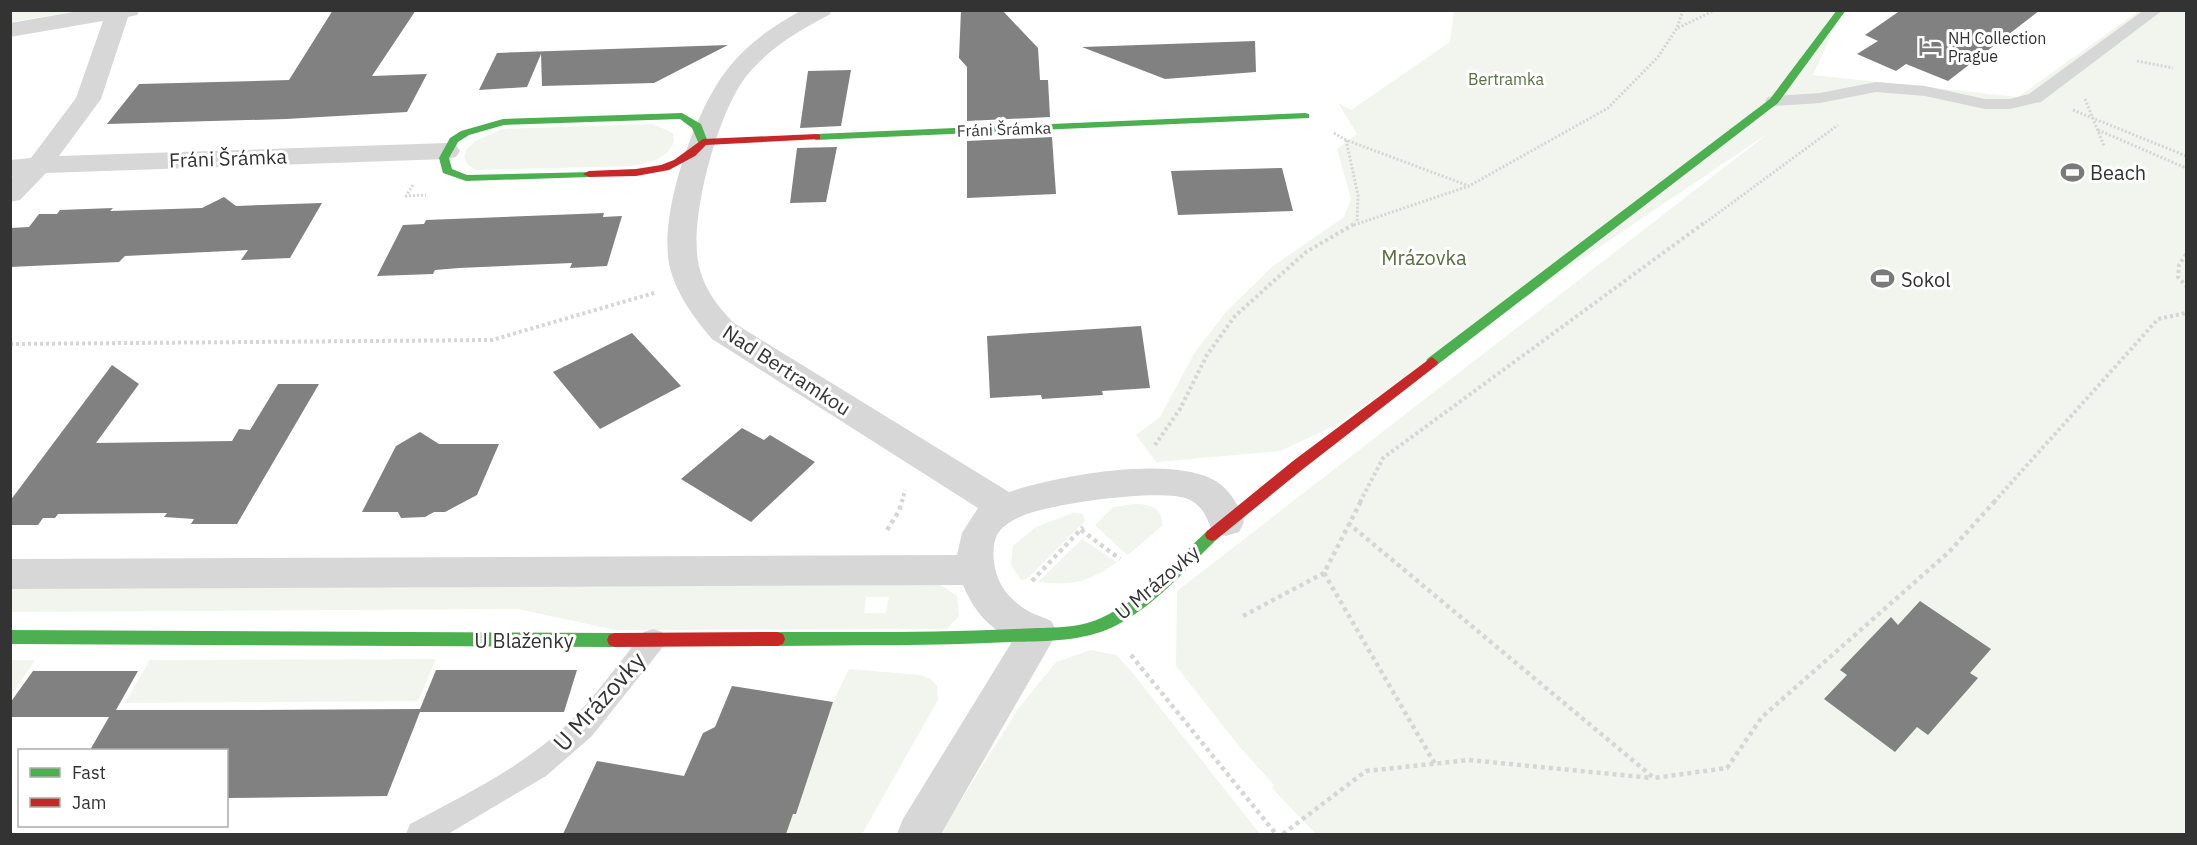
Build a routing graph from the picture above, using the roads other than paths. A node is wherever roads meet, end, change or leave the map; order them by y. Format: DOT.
graph roads {
  1 [pos="821,10"];
  2 [pos="1842,10"];
  3 [pos="2155,10"];
  4 [pos="124,11"];
  5 [pos="10,30"];
  6 [pos="1774,101"];
  7 [pos="1305,116"];
  8 [pos="703,142"];
  9 [pos="447,151"];
  10 [pos="39,165"];
  11 [pos="10,168"];
  12 [pos="10,194"];
  13 [pos="1005,507"];
  14 [pos="1226,522"];
  15 [pos="977,570"];
  16 [pos="10,574"];
  17 [pos="1038,633"];
  18 [pos="10,637"];
  19 [pos="652,640"];
  20 [pos="420,834"];
  21 [pos="918,834"];
  1 -- 8 [label="street, Nad Bertramkou"];
  2 -- 6 [label="street"];
  3 -- 6 [label="lane"];
  4 -- 5 [label="street"];
  4 -- 10 [label="street"];
  6 -- 14 [label="street"];
  7 -- 8 [label="street, Fráni Šrámka"];
  8 -- 9 [label="street"];
  8 -- 9 [label="street"];
  8 -- 13 [label="street, Nad Bertramkou"];
  9 -- 10 [label="street, Fráni Šrámka"];
  10 -- 11 [label="street, Fráni Šrámka"];
  10 -- 12 [label="street"];
  13 -- 14 [label="street"];
  13 -- 15 [label="street"];
  14 -- 17 [label="street, U Mrázovky"];
  15 -- 16 [label="street"];
  15 -- 17 [label="street"];
  17 -- 19 [label="street, U Blaženky"];
  17 -- 21 [label="street"];
  18 -- 19 [label="street, U Blaženky"];
  19 -- 20 [label="lane, U Mrázovky"];
}
